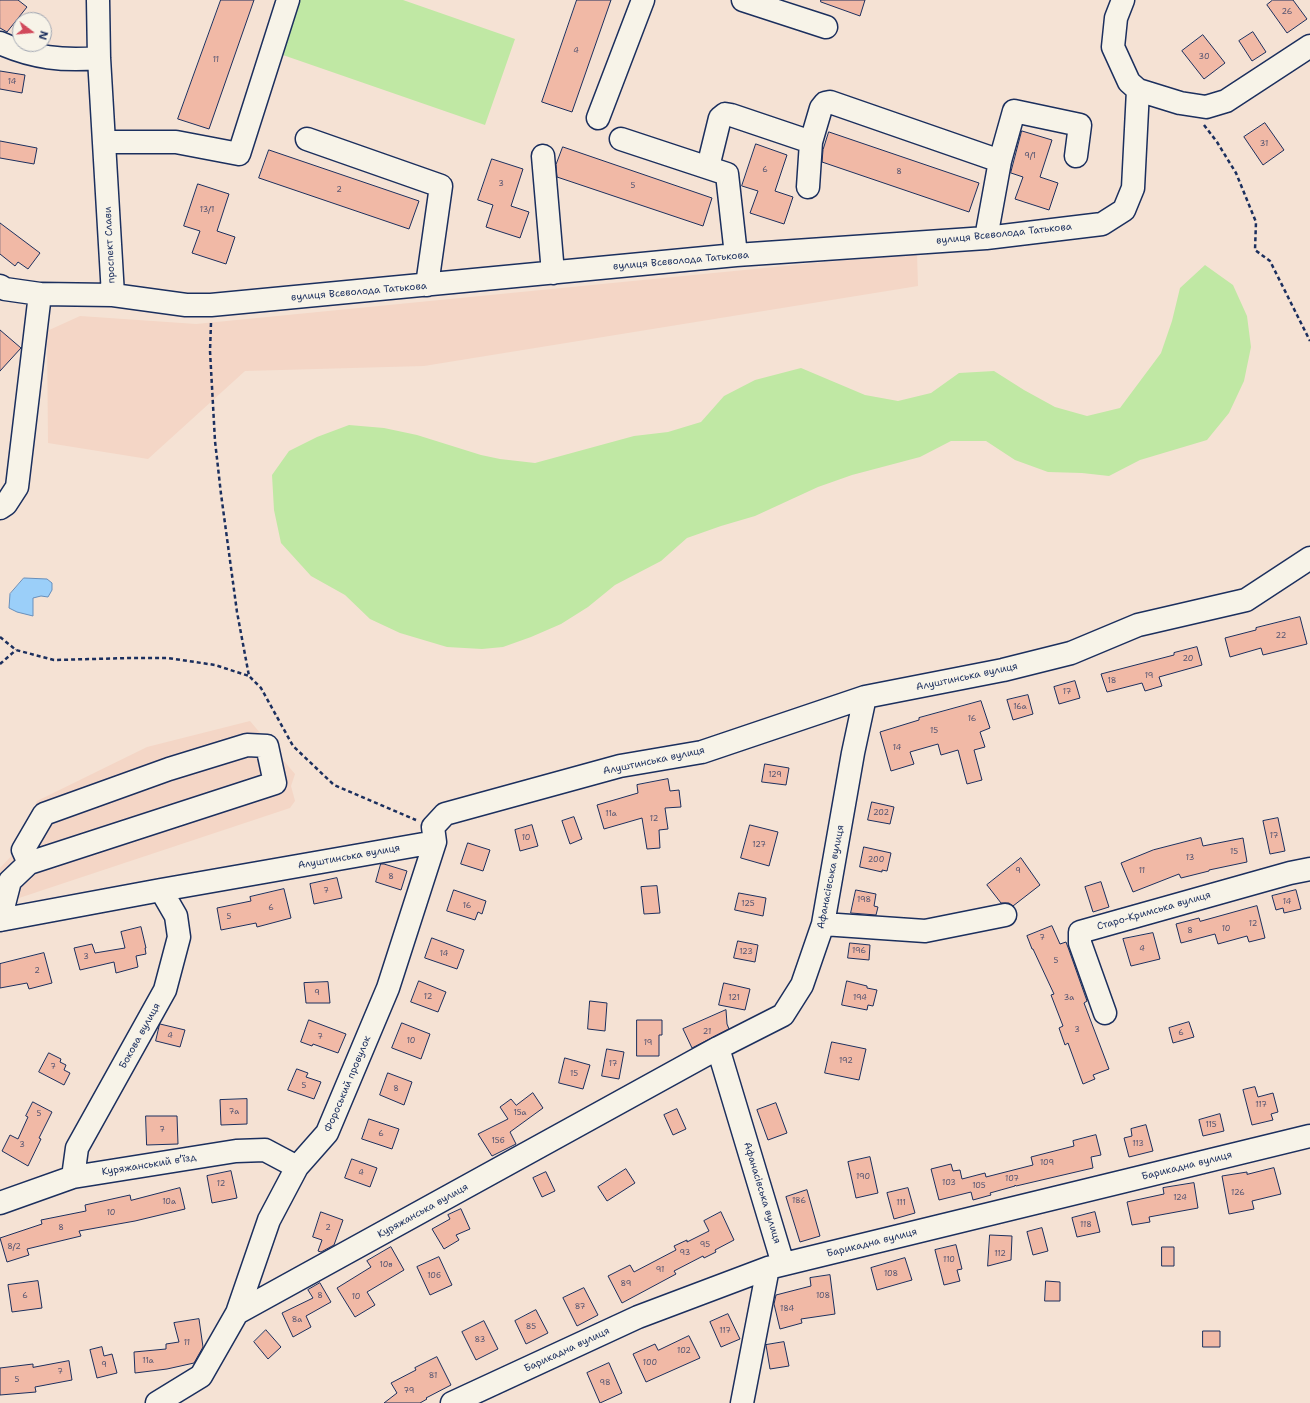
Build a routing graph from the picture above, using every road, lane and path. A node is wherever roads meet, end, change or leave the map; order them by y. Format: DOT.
graph roads {
  1 [pos="98,0"];
  2 [pos="288,0"];
  3 [pos="643,0"];
  4 [pos="743,0"];
  5 [pos="1122,0"];
  6 [pos="826,27"];
  7 [pos="0,43"];
  8 [pos="1310,46"];
  9 [pos="99,58"];
  10 [pos="1138,90"];
  11 [pos="598,118"];
  12 [pos="1203,124"];
  13 [pos="307,139"];
  14 [pos="621,139"];
  15 [pos="104,142"];
  16 [pos="810,142"];
  17 [pos="543,156"];
  18 [pos="1076,156"];
  19 [pos="1000,161"];
  20 [pos="708,167"];
  21 [pos="808,187"];
  22 [pos="986,238"];
  23 [pos="736,255"];
  24 [pos="553,273"];
  25 [pos="427,285"];
  26 [pos="0,286"];
  27 [pos="40,294"];
  28 [pos="113,294"];
  29 [pos="211,305"];
  30 [pos="1310,341"];
  31 [pos="0,508"];
  32 [pos="1310,558"];
  33 [pos="0,637"];
  34 [pos="16,650"];
  35 [pos="0,664"];
  36 [pos="249,676"];
  37 [pos="865,698"];
  38 [pos="434,835"];
  39 [pos="29,863"];
  40 [pos="1310,869"];
  41 [pos="161,890"];
  42 [pos="1005,915"];
  43 [pos="0,920"];
  44 [pos="823,924"];
  45 [pos="1105,1013"];
  46 [pos="718,1048"];
  47 [pos="1310,1136"];
  48 [pos="297,1167"];
  49 [pos="73,1177"];
  50 [pos="0,1203"];
  51 [pos="776,1266"];
  52 [pos="238,1313"];
  53 [pos="157,1403"];
  54 [pos="452,1403"];
  55 [pos="742,1403"];
  1 -- 9 [label="street, проспект Слави"];
  2 -- 15 [label="street"];
  3 -- 11 [label="street"];
  4 -- 6 [label="street"];
  5 -- 10 [label="street"];
  7 -- 9 [label="street"];
  8 -- 10 [label="street"];
  9 -- 15 [label="street, проспект Слави"];
  10 -- 22 [label="street, вулиця Всеволода Татькова"];
  12 -- 30 [label="path"];
  13 -- 25 [label="street"];
  14 -- 20 [label="street"];
  15 -- 28 [label="street, проспект Слави"];
  16 -- 19 [label="street"];
  16 -- 20 [label="street"];
  16 -- 21 [label="street"];
  17 -- 24 [label="street"];
  18 -- 19 [label="street"];
  19 -- 22 [label="street"];
  20 -- 23 [label="street"];
  22 -- 23 [label="street, вулиця Всеволода Татькова"];
  23 -- 24 [label="street, вулиця Всеволода Татькова"];
  24 -- 25 [label="street, вулиця Всеволода Татькова"];
  25 -- 29 [label="street, вулиця Всеволода Татькова"];
  26 -- 27 [label="street, проспект Слави"];
  27 -- 28 [label="street, проспект Слави"];
  27 -- 31 [label="street"];
  28 -- 29 [label="street, вулиця Всеволода Татькова"];
  29 -- 36 [label="path"];
  32 -- 37 [label="street, Алуштинська вулиця"];
  33 -- 34 [label="path"];
  34 -- 35 [label="path"];
  34 -- 36 [label="path"];
  36 -- 38 [label="path"];
  37 -- 38 [label="street, Алуштинська вулиця"];
  37 -- 44 [label="street, Афанасівська вулиця"];
  38 -- 41 [label="street, Алуштинська вулиця"];
  38 -- 48 [label="street, Фороський провулок"];
  39 -- 39 [label="street"];
  39 -- 43 [label="street"];
  40 -- 45 [label="street, Старо-Кримська вулиця"];
  41 -- 43 [label="street, Алуштинська вулиця"];
  41 -- 49 [label="street, Бокова вулиця"];
  42 -- 44 [label="street"];
  44 -- 46 [label="street, Афанасівська вулиця"];
  46 -- 51 [label="street, Афанасівська вулиця"];
  46 -- 52 [label="street, Куряжанська вулиця"];
  47 -- 51 [label="street, Барикадна вулиця"];
  48 -- 49 [label="street, Куряжанський в’їзд"];
  48 -- 52 [label="street, Фороський провулок"];
  49 -- 50 [label="street, Куряжанський в’їзд"];
  51 -- 54 [label="street, Барикадна вулиця"];
  51 -- 55 [label="street, Афанасівська вулиця"];
  52 -- 53 [label="street"];
}
